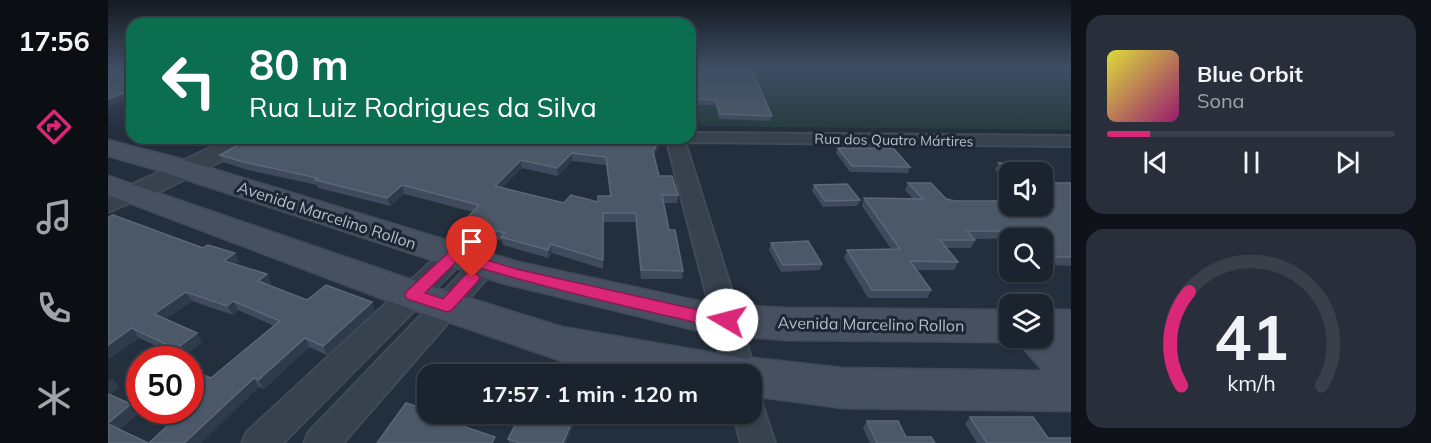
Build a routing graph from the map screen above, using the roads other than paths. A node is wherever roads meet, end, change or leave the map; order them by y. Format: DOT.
graph roads {
  1 [pos="696,133"];
  2 [pos="696,138"];
  3 [pos="717,138"];
  4 [pos="1069,143"];
  5 [pos="208,144"];
  6 [pos="233,144"];
  7 [pos="677,144"];
  8 [pos="108,148"];
  9 [pos="174,166"];
  10 [pos="114,192"];
  11 [pos="469,260"];
  12 [pos="430,300"];
  13 [pos="727,320"];
  14 [pos="999,326"];
  15 [pos="1053,326"];
  16 [pos="1071,326"];
  17 [pos="1049,348"];
  18 [pos="667,364"];
  19 [pos="736,364"];
  20 [pos="1071,371"];
  21 [pos="762,378"];
  22 [pos="1071,391"];
  23 [pos="753,424"];
  24 [pos="259,443"];
  25 [pos="321,443"];
  26 [pos="758,443"];
  1 -- 3 [label="street, Rua dos Quatro Mártires"];
  2 -- 3 [label="street, Rua dos Quatro Mártires"];
  3 -- 4 [label="street, Rua dos Quatro Mártires"];
  5 -- 9 [label="street"];
  6 -- 9 [label="street"];
  7 -- 13 [label="street"];
  8 -- 9 [label="main road, Avenida Marcelino Rollon"];
  9 -- 10 [label="street"];
  9 -- 11 [label="main road, Avenida Marcelino Rollon"];
  10 -- 12 [label="main road"];
  11 -- 12 [label="street"];
  11 -- 13 [label="main road, Avenida Marcelino Rollon"];
  12 -- 18 [label="main road"];
  12 -- 24 [label="street"];
  12 -- 25 [label="street"];
  13 -- 14 [label="main road, Avenida Marcelino Rollon"];
  13 -- 19 [label="street"];
  15 -- 16 [label="main road"];
  17 -- 20 [label="main road"];
  21 -- 22 [label="main road"];
  23 -- 26 [label="street"];
}
